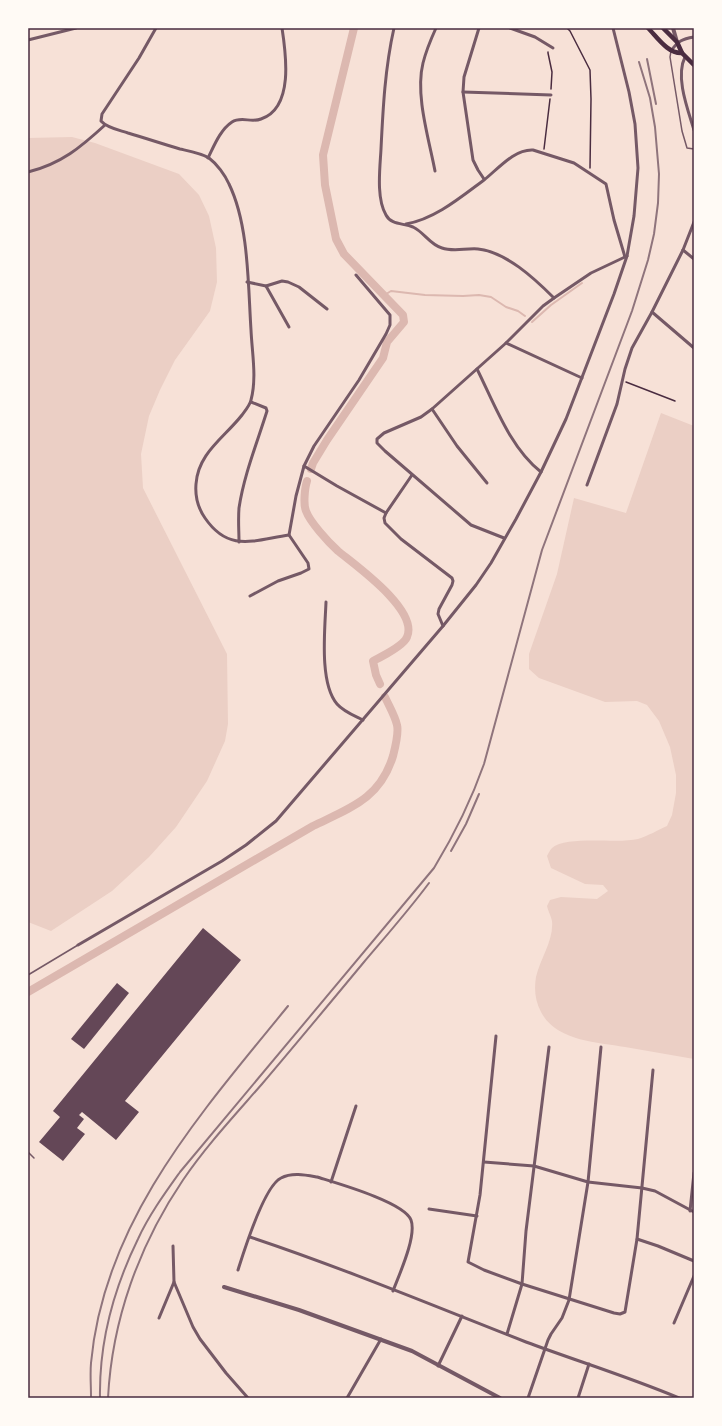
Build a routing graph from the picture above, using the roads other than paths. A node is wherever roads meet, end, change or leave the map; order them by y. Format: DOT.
graph roads {
  1 [pos="76,28"];
  2 [pos="156,28"];
  3 [pos="282,28"];
  4 [pos="394,28"];
  5 [pos="436,28"];
  6 [pos="479,28"];
  7 [pos="510,28"];
  8 [pos="613,28"];
  9 [pos="648,28"];
  10 [pos="663,28"];
  11 [pos="674,28"];
  12 [pos="694,37"];
  13 [pos="28,40"];
  14 [pos="677,42"];
  15 [pos="553,48"];
  16 [pos="671,51"];
  17 [pos="684,55"];
  18 [pos="694,65"];
  19 [pos="463,92"];
  20 [pos="551,95"];
  21 [pos="105,125"];
  22 [pos="694,130"];
  23 [pos="694,148"];
  24 [pos="208,158"];
  25 [pos="435,171"];
  26 [pos="28,172"];
  27 [pos="484,179"];
  28 [pos="694,222"];
  29 [pos="404,224"];
  30 [pos="683,250"];
  31 [pos="626,256"];
  32 [pos="694,259"];
  33 [pos="356,275"];
  34 [pos="247,282"];
  35 [pos="266,286"];
  36 [pos="554,298"];
  37 [pos="328,309"];
  38 [pos="652,312"];
  39 [pos="289,327"];
  40 [pos="506,344"];
  41 [pos="694,348"];
  42 [pos="477,369"];
  43 [pos="582,378"];
  44 [pos="251,402"];
  45 [pos="432,409"];
  46 [pos="304,466"];
  47 [pos="541,472"];
  48 [pos="412,475"];
  49 [pos="487,483"];
  50 [pos="587,485"];
  51 [pos="386,513"];
  52 [pos="289,535"];
  53 [pos="504,538"];
  54 [pos="239,542"];
  55 [pos="250,596"];
  56 [pos="326,602"];
  57 [pos="444,626"];
  58 [pos="363,720"];
  59 [pos="78,945"];
  60 [pos="28,975"];
  61 [pos="496,1036"];
  62 [pos="549,1047"];
  63 [pos="601,1047"];
  64 [pos="653,1070"];
  65 [pos="356,1106"];
  66 [pos="28,1152"];
  67 [pos="34,1158"];
  68 [pos="484,1162"];
  69 [pos="534,1166"];
  70 [pos="694,1173"];
  71 [pos="331,1182"];
  72 [pos="588,1182"];
  73 [pos="642,1188"];
  74 [pos="429,1208"];
  75 [pos="690,1211"];
  76 [pos="694,1212"];
  77 [pos="477,1216"];
  78 [pos="250,1236"];
  79 [pos="637,1239"];
  80 [pos="173,1246"];
  81 [pos="694,1260"];
  82 [pos="238,1270"];
  83 [pos="694,1276"];
  84 [pos="174,1282"];
  85 [pos="522,1284"];
  86 [pos="224,1287"];
  87 [pos="393,1290"];
  88 [pos="569,1300"];
  89 [pos="462,1316"];
  90 [pos="159,1318"];
  91 [pos="674,1323"];
  92 [pos="507,1334"];
  93 [pos="381,1339"];
  94 [pos="545,1349"];
  95 [pos="589,1364"];
  96 [pos="438,1366"];
  97 [pos="248,1398"];
  98 [pos="347,1398"];
  99 [pos="500,1398"];
  100 [pos="528,1398"];
  101 [pos="578,1398"];
  102 [pos="679,1398"];
  1 -- 13 [label="street"];
  2 -- 21 [label="street"];
  3 -- 24 [label="street"];
  4 -- 29 [label="street"];
  5 -- 25 [label="street"];
  6 -- 19 [label="street"];
  7 -- 15 [label="street"];
  8 -- 31 [label="street"];
  9 -- 16 [label="main road"];
  10 -- 14 [label="main road"];
  11 -- 14 [label="street"];
  12 -- 14 [label="street"];
  14 -- 16 [label="street"];
  14 -- 17 [label="main road"];
  16 -- 17 [label="main road"];
  16 -- 23 [label="lane"];
  17 -- 18 [label="main road"];
  17 -- 22 [label="street"];
  19 -- 20 [label="street"];
  19 -- 27 [label="street"];
  21 -- 24 [label="street"];
  21 -- 26 [label="street"];
  24 -- 34 [label="street"];
  27 -- 29 [label="street"];
  27 -- 31 [label="street"];
  28 -- 30 [label="street"];
  29 -- 36 [label="street"];
  30 -- 32 [label="street"];
  30 -- 38 [label="street"];
  31 -- 36 [label="street"];
  31 -- 43 [label="street"];
  33 -- 46 [label="street"];
  34 -- 35 [label="street"];
  34 -- 44 [label="street"];
  35 -- 37 [label="street"];
  35 -- 39 [label="street"];
  36 -- 40 [label="street"];
  38 -- 41 [label="street"];
  38 -- 50 [label="street"];
  40 -- 42 [label="street"];
  40 -- 43 [label="street"];
  42 -- 45 [label="street"];
  42 -- 47 [label="street"];
  43 -- 47 [label="street"];
  44 -- 54 [label="street"];
  44 -- 54 [label="street"];
  45 -- 48 [label="street"];
  45 -- 49 [label="street"];
  46 -- 51 [label="street"];
  46 -- 52 [label="street"];
  47 -- 53 [label="street"];
  48 -- 51 [label="street"];
  48 -- 53 [label="street"];
  51 -- 57 [label="street"];
  52 -- 54 [label="street"];
  52 -- 55 [label="street"];
  53 -- 57 [label="street"];
  56 -- 58 [label="street"];
  57 -- 58 [label="street"];
  58 -- 59 [label="street"];
  59 -- 60 [label="lane"];
  61 -- 68 [label="street"];
  62 -- 69 [label="street"];
  63 -- 72 [label="street"];
  64 -- 73 [label="street"];
  65 -- 71 [label="street"];
  66 -- 67 [label="lane"];
  68 -- 69 [label="street"];
  68 -- 77 [label="street"];
  69 -- 72 [label="street"];
  69 -- 85 [label="street"];
  70 -- 75 [label="street"];
  71 -- 78 [label="street"];
  71 -- 87 [label="street"];
  72 -- 73 [label="street"];
  72 -- 88 [label="street"];
  73 -- 75 [label="street"];
  73 -- 79 [label="street"];
  74 -- 77 [label="street"];
  75 -- 76 [label="street"];
  77 -- 85 [label="street"];
  78 -- 82 [label="street"];
  78 -- 87 [label="street"];
  79 -- 81 [label="street"];
  79 -- 88 [label="street"];
  80 -- 84 [label="street"];
  83 -- 91 [label="street"];
  84 -- 90 [label="street"];
  84 -- 97 [label="street"];
  85 -- 88 [label="street"];
  85 -- 92 [label="street"];
  86 -- 93 [label="street"];
  87 -- 89 [label="street"];
  88 -- 94 [label="street"];
  89 -- 92 [label="street"];
  89 -- 96 [label="street"];
  92 -- 94 [label="street"];
  93 -- 96 [label="street"];
  93 -- 98 [label="street"];
  94 -- 95 [label="street"];
  94 -- 100 [label="street"];
  95 -- 101 [label="street"];
  95 -- 102 [label="street"];
  96 -- 99 [label="street"];
}
